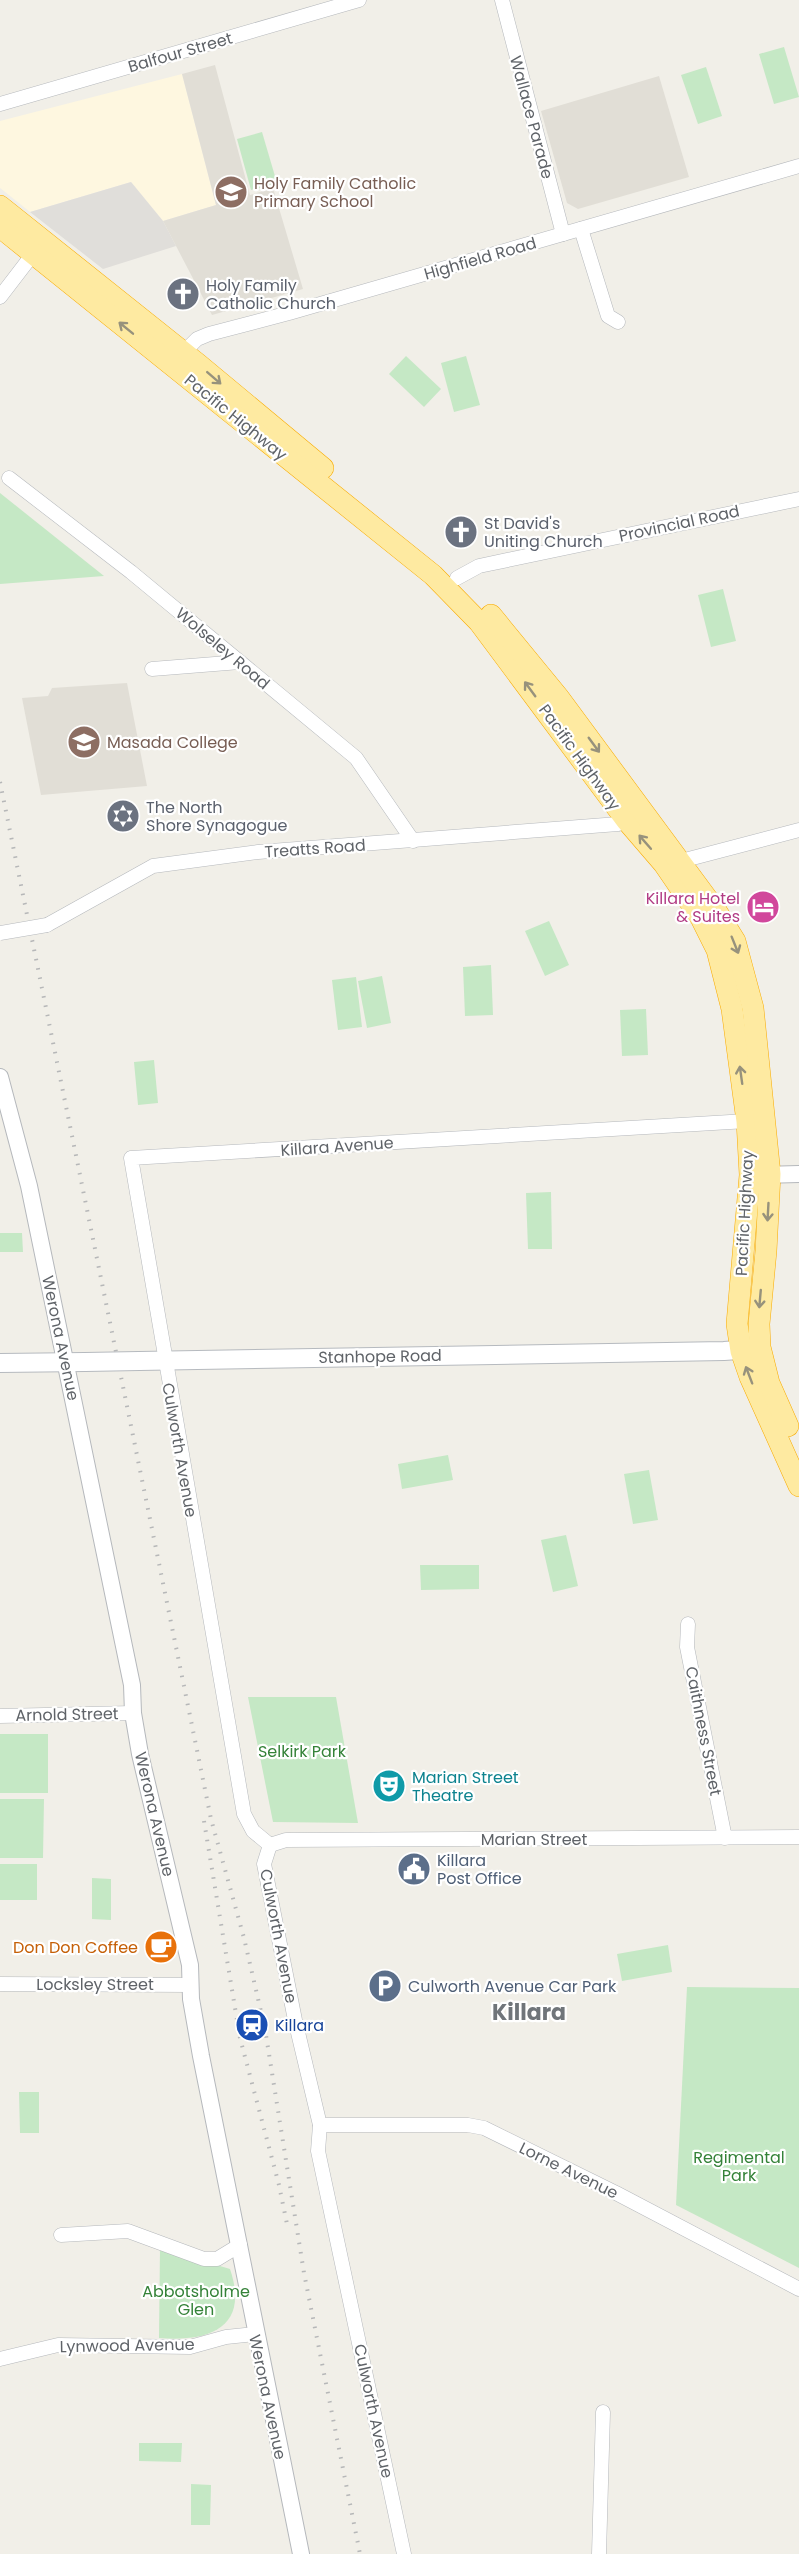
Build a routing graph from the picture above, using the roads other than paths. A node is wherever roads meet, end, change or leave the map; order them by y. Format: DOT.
graph roads {
  1 [pos="359,0"];
  2 [pos="502,0"];
  3 [pos="0,104"];
  4 [pos="799,166"];
  5 [pos="0,206"];
  6 [pos="0,227"];
  7 [pos="581,229"];
  8 [pos="563,234"];
  9 [pos="33,254"];
  10 [pos="0,297"];
  11 [pos="618,322"];
  12 [pos="177,359"];
  13 [pos="9,478"];
  14 [pos="799,499"];
  15 [pos="457,578"];
  16 [pos="240,662"];
  17 [pos="152,669"];
  18 [pos="635,816"];
  19 [pos="799,830"];
  20 [pos="413,841"];
  21 [pos="681,861"];
  22 [pos="0,933"];
  23 [pos="0,1077"];
  24 [pos="747,1121"];
  25 [pos="760,1174"];
  26 [pos="799,1174"];
  27 [pos="751,1349"];
  28 [pos="164,1360"];
  29 [pos="65,1362"];
  30 [pos="0,1363"];
  31 [pos="799,1452"];
  32 [pos="799,1486"];
  33 [pos="688,1624"];
  34 [pos="133,1713"];
  35 [pos="0,1716"];
  36 [pos="799,1837"];
  37 [pos="725,1838"];
  38 [pos="270,1845"];
  39 [pos="0,1984"];
  40 [pos="190,1985"];
  41 [pos="320,2125"];
  42 [pos="61,2235"];
  43 [pos="240,2245"];
  44 [pos="799,2289"];
  45 [pos="255,2334"];
  46 [pos="0,2359"];
  47 [pos="603,2412"];
  48 [pos="301,2554"];
  49 [pos="405,2554"];
  50 [pos="599,2554"];
  1 -- 3 [label="street, Balfour Street"];
  2 -- 8 [label="street, Wallace Parade"];
  4 -- 7 [label="street, Highfield Road"];
  5 -- 12 [label="highway, Pacific Highway"];
  6 -- 9 [label="highway, Pacific Highway"];
  7 -- 8 [label="street, Highfield Road"];
  7 -- 11 [label="street"];
  8 -- 12 [label="street, Highfield Road"];
  9 -- 10 [label="street"];
  12 -- 9 [label="highway, Pacific Highway, one-way"];
  12 -- 15 [label="highway, Pacific Highway, one-way"];
  18 -- 12 [label="highway, Pacific Highway, one-way"];
  13 -- 16 [label="street, Wolseley Road"];
  14 -- 15 [label="street, Provincial Road"];
  15 -- 18 [label="highway, Pacific Highway, one-way"];
  16 -- 17 [label="street"];
  16 -- 20 [label="street, Wolseley Road"];
  18 -- 20 [label="street, Treatts Road"];
  18 -- 21 [label="highway, Pacific Highway"];
  24 -- 18 [label="highway, Pacific Highway, one-way"];
  19 -- 21 [label="street"];
  20 -- 22 [label="street, Treatts Road, bridge"];
  21 -- 25 [label="highway, Pacific Highway, one-way"];
  23 -- 29 [label="street, Werona Avenue"];
  24 -- 25 [label="highway, Pacific Highway"];
  24 -- 28 [label="street, Killara Avenue"];
  25 -- 26 [label="street"];
  25 -- 27 [label="highway, Pacific Highway"];
  27 -- 28 [label="main road, Stanhope Road"];
  27 -- 31 [label="highway, Pacific Highway"];
  32 -- 27 [label="highway, Pacific Highway, one-way"];
  28 -- 29 [label="main road, Stanhope Road, bridge"];
  28 -- 38 [label="street, Culworth Avenue"];
  29 -- 30 [label="main road, Stanhope Road"];
  29 -- 34 [label="street, Werona Avenue"];
  33 -- 37 [label="street, Caithness Street"];
  34 -- 35 [label="street, Arnold Street"];
  34 -- 40 [label="street, Werona Avenue"];
  36 -- 37 [label="street, Marian Street"];
  37 -- 38 [label="street, Marian Street"];
  38 -- 41 [label="street, Culworth Avenue"];
  39 -- 40 [label="street, Locksley Street"];
  40 -- 43 [label="street, Werona Avenue"];
  41 -- 44 [label="street, Lorne Avenue"];
  41 -- 49 [label="street, Culworth Avenue"];
  42 -- 43 [label="street"];
  43 -- 45 [label="street, Werona Avenue"];
  45 -- 46 [label="street, Lynwood Avenue"];
  45 -- 48 [label="street, Werona Avenue"];
  47 -- 50 [label="street"];
}
